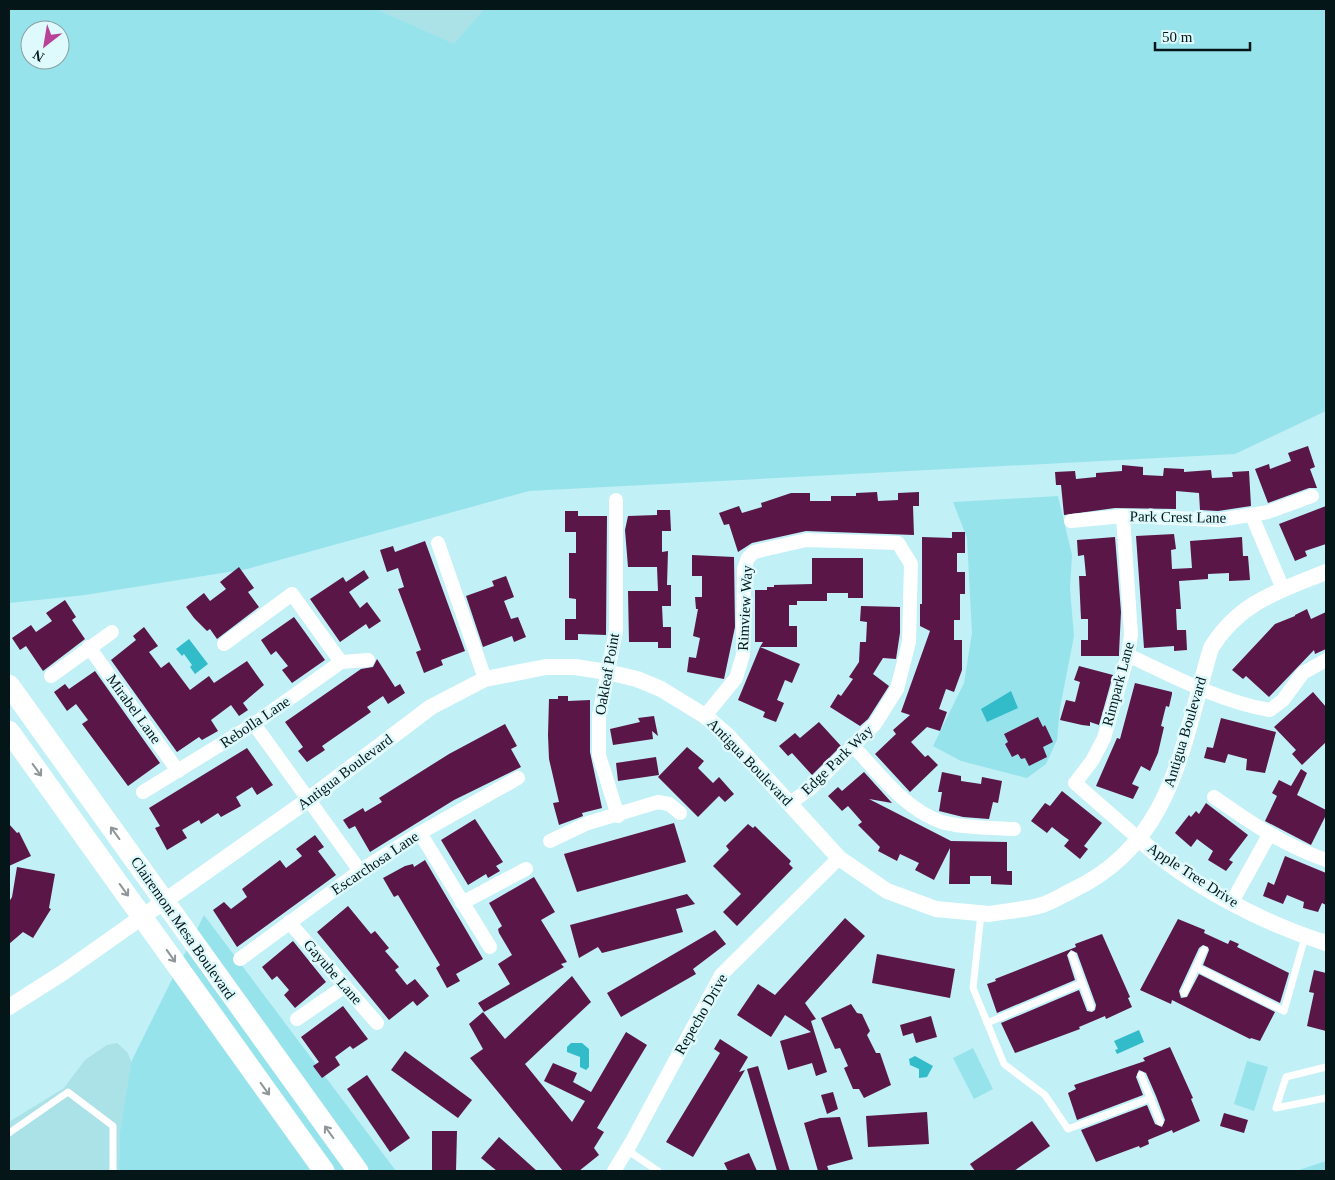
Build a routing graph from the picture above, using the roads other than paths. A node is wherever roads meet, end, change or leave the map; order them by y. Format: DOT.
graph roads {
  1 [pos="1312,496"];
  2 [pos="616,500"];
  3 [pos="1123,516"];
  4 [pos="1252,516"];
  5 [pos="1071,521"];
  6 [pos="438,543"];
  7 [pos="754,552"];
  8 [pos="1326,572"];
  9 [pos="1283,589"];
  10 [pos="112,632"];
  11 [pos="224,644"];
  12 [pos="89,647"];
  13 [pos="1128,656"];
  14 [pos="368,660"];
  15 [pos="1326,660"];
  16 [pos="341,662"];
  17 [pos="607,672"];
  18 [pos="51,676"];
  19 [pos="485,679"];
  20 [pos="9,685"];
  21 [pos="1199,687"];
  22 [pos="705,716"];
  23 [pos="254,724"];
  24 [pos="9,731"];
  25 [pos="853,746"];
  26 [pos="178,771"];
  27 [pos="518,778"];
  28 [pos="1076,783"];
  29 [pos="143,792"];
  30 [pos="1214,797"];
  31 [pos="308,800"];
  32 [pos="790,803"];
  33 [pos="680,813"];
  34 [pos="618,816"];
  35 [pos="1014,830"];
  36 [pos="420,832"];
  37 [pos="1269,835"];
  38 [pos="1139,839"];
  39 [pos="550,841"];
  40 [pos="839,858"];
  41 [pos="1326,860"];
  42 [pos="526,869"];
  43 [pos="360,871"];
  44 [pos="165,900"];
  45 [pos="1232,902"];
  46 [pos="462,903"];
  47 [pos="981,913"];
  48 [pos="143,917"];
  49 [pos="289,922"];
  50 [pos="1305,936"];
  51 [pos="1326,943"];
  52 [pos="490,947"];
  53 [pos="1204,950"];
  54 [pos="1072,955"];
  55 [pos="240,959"];
  56 [pos="1196,967"];
  57 [pos="1082,982"];
  58 [pos="345,986"];
  59 [pos="1184,994"];
  60 [pos="1092,1007"];
  61 [pos="9,1008"];
  62 [pos="297,1019"];
  63 [pos="377,1023"];
  64 [pos="987,1023"];
  65 [pos="1326,1067"];
  66 [pos="1141,1075"];
  67 [pos="1151,1098"];
  68 [pos="1326,1098"];
  69 [pos="1160,1122"];
  70 [pos="9,1133"];
  71 [pos="627,1150"];
  72 [pos="113,1171"];
  73 [pos="324,1171"];
  74 [pos="358,1171"];
  75 [pos="614,1171"];
  76 [pos="658,1171"];
  1 -- 4 [label="street, Park Crest Lane"];
  2 -- 17 [label="street, Oakleaf Point"];
  3 -- 4 [label="street, Park Crest Lane"];
  3 -- 5 [label="street, Park Crest Lane"];
  3 -- 13 [label="street, Rimpark Lane"];
  4 -- 9 [label="street"];
  6 -- 19 [label="street"];
  7 -- 22 [label="street, Rimview Way"];
  7 -- 25 [label="street, Edge Park Way"];
  8 -- 9 [label="street, Antigua Boulevard"];
  9 -- 21 [label="street, Antigua Boulevard"];
  10 -- 12 [label="street"];
  11 -- 16 [label="street"];
  12 -- 18 [label="street"];
  12 -- 26 [label="street, Mirabel Lane"];
  13 -- 21 [label="street"];
  13 -- 28 [label="street, Rimpark Lane"];
  14 -- 16 [label="street"];
  15 -- 21 [label="street"];
  16 -- 23 [label="street, Rebolla Lane"];
  17 -- 19 [label="street, Antigua Boulevard"];
  17 -- 22 [label="street, Antigua Boulevard"];
  17 -- 34 [label="street, Oakleaf Point"];
  19 -- 31 [label="street, Antigua Boulevard"];
  44 -- 20 [label="main road, Clairemont Mesa Boulevard, one-way"];
  21 -- 38 [label="street, Antigua Boulevard"];
  22 -- 32 [label="street, Antigua Boulevard"];
  23 -- 26 [label="street, Rebolla Lane"];
  23 -- 31 [label="street"];
  24 -- 48 [label="main road, Clairemont Mesa Boulevard, one-way"];
  25 -- 32 [label="street, Edge Park Way"];
  25 -- 35 [label="street"];
  26 -- 29 [label="street, Rebolla Lane"];
  27 -- 36 [label="street, Escarchosa Lane"];
  28 -- 38 [label="street, Apple Tree Drive"];
  30 -- 37 [label="street"];
  31 -- 43 [label="street"];
  31 -- 44 [label="street, Antigua Boulevard"];
  32 -- 40 [label="street, Antigua Boulevard"];
  33 -- 34 [label="street"];
  34 -- 39 [label="street"];
  36 -- 43 [label="street, Escarchosa Lane"];
  36 -- 46 [label="street"];
  37 -- 41 [label="street"];
  37 -- 45 [label="street"];
  38 -- 45 [label="street, Apple Tree Drive"];
  38 -- 47 [label="street, Antigua Boulevard"];
  40 -- 47 [label="street, Antigua Boulevard"];
  40 -- 71 [label="street, Repecho Drive"];
  42 -- 46 [label="street"];
  43 -- 49 [label="street, Escarchosa Lane"];
  44 -- 48 [label="street, Antigua Boulevard"];
  74 -- 44 [label="main road, Clairemont Mesa Boulevard, one-way"];
  45 -- 50 [label="street, Apple Tree Drive"];
  46 -- 52 [label="street"];
  47 -- 64 [label="lane"];
  48 -- 61 [label="street, Antigua Boulevard"];
  48 -- 73 [label="main road, Clairemont Mesa Boulevard, one-way"];
  49 -- 55 [label="street, Escarchosa Lane"];
  49 -- 58 [label="street, Gayube Lane"];
  50 -- 51 [label="street, Apple Tree Drive"];
  50 -- 56 [label="lane"];
  53 -- 56 [label="lane"];
  54 -- 57 [label="lane"];
  56 -- 59 [label="lane"];
  57 -- 60 [label="lane"];
  57 -- 64 [label="lane"];
  58 -- 62 [label="street"];
  58 -- 63 [label="street, Gayube Lane"];
  64 -- 67 [label="lane"];
  65 -- 68 [label="lane"];
  66 -- 67 [label="lane"];
  67 -- 69 [label="lane"];
  70 -- 72 [label="lane"];
  71 -- 75 [label="street, Repecho Drive"];
  71 -- 76 [label="lane"];
}
